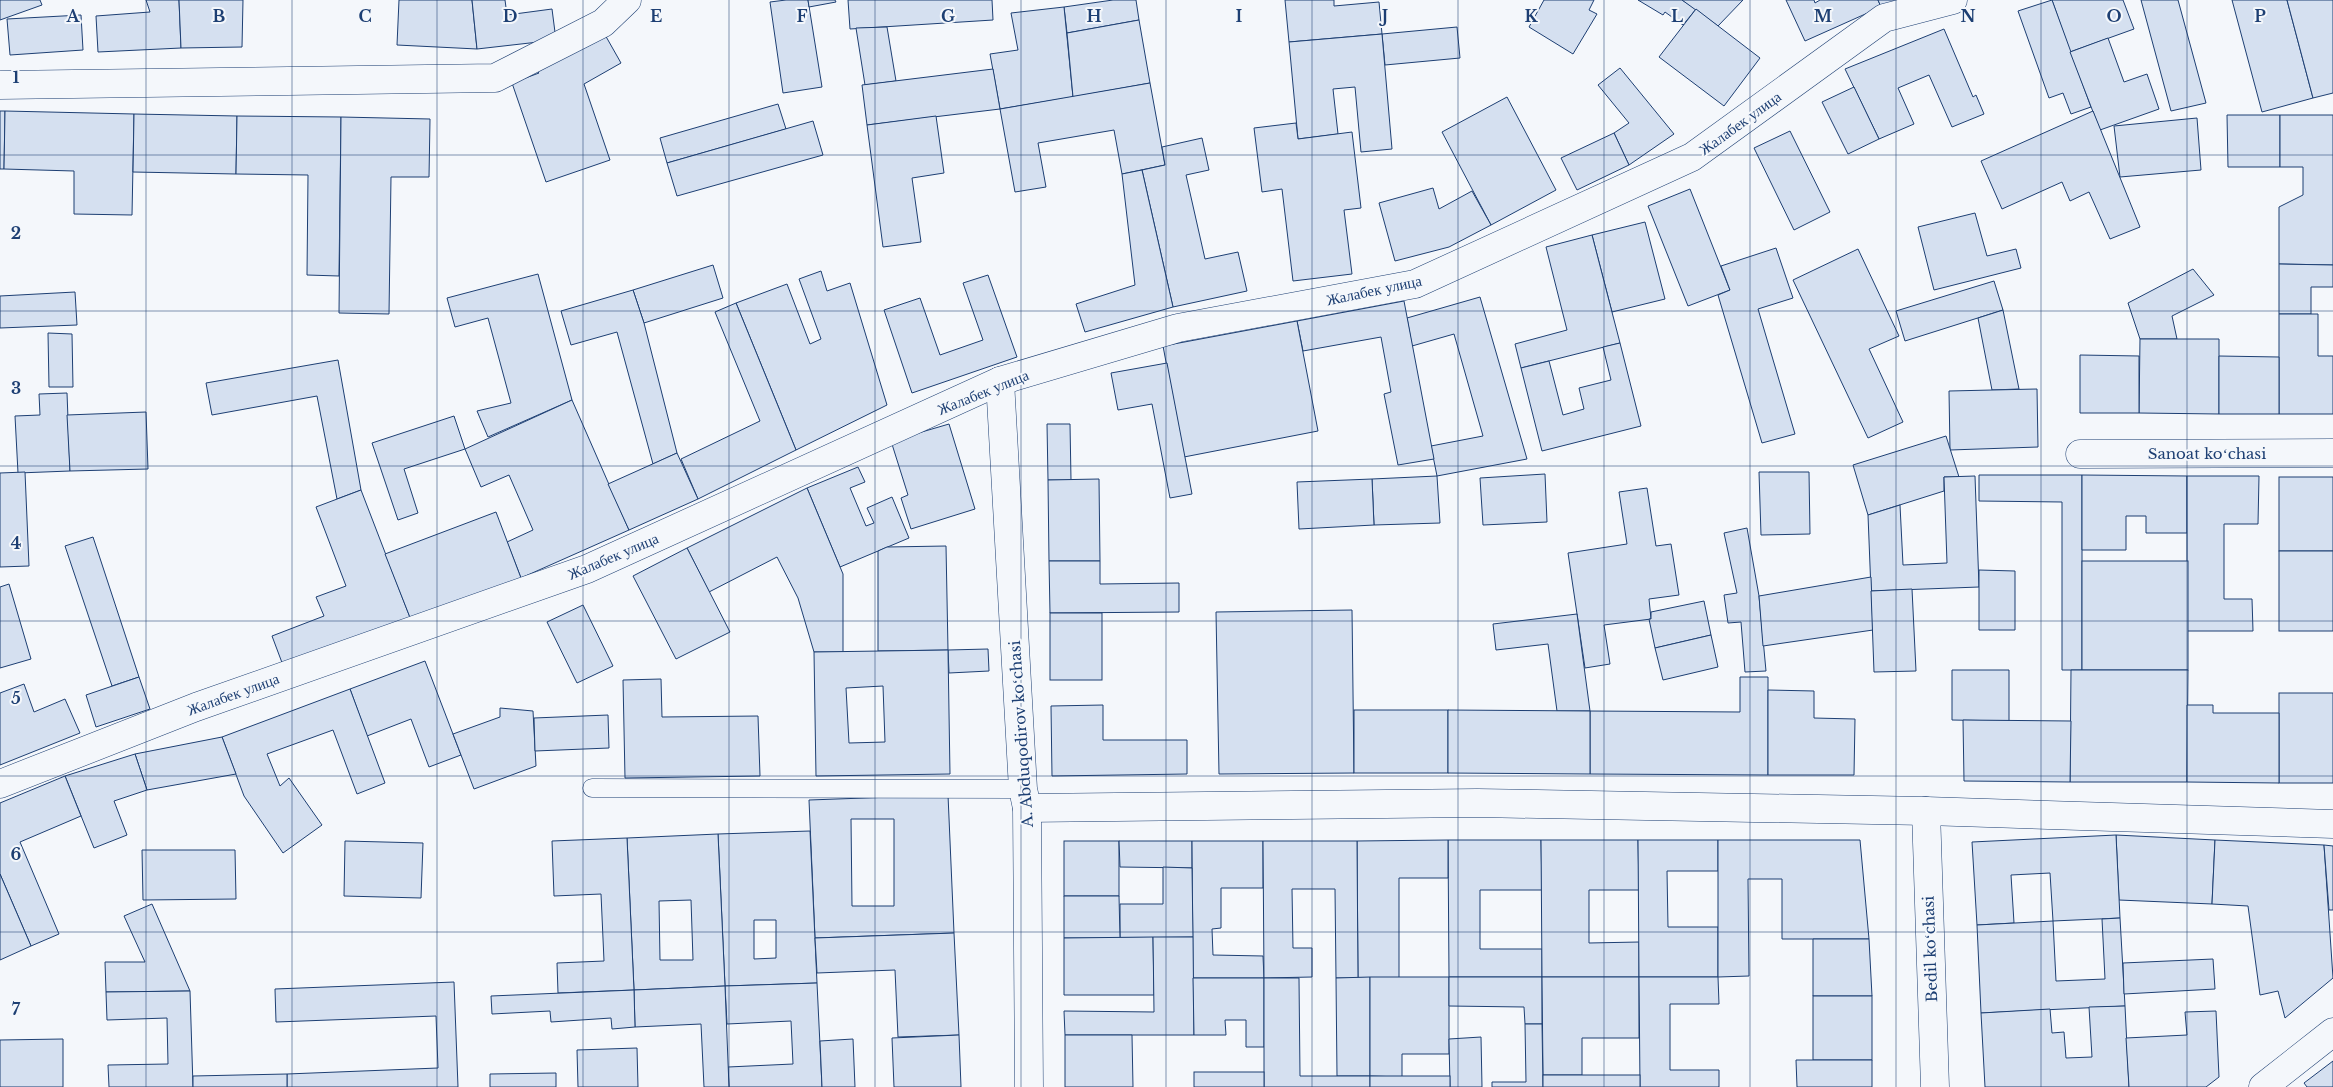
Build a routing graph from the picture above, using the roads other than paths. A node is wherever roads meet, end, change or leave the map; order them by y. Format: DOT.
graph roads {
  1 [pos="627,0"];
  2 [pos="1953,0"];
  3 [pos="0,85"];
  4 [pos="1000,381"];
  5 [pos="2333,453"];
  6 [pos="2080,454"];
  7 [pos="0,784"];
  8 [pos="592,788"];
  9 [pos="1025,799"];
  10 [pos="1926,811"];
  11 [pos="2333,824"];
  12 [pos="2333,1032"];
  13 [pos="1029,1087"];
  14 [pos="1935,1087"];
  15 [pos="2263,1087"];
  1 -- 3 [label="street"];
  2 -- 4 [label="street, Жалабек улица"];
  4 -- 7 [label="street, Жалабек улица"];
  4 -- 9 [label="street, A. Abduqodirov koʻchasi"];
  5 -- 6 [label="street, Sanoat koʻchasi"];
  8 -- 9 [label="lane"];
  9 -- 10 [label="street"];
  9 -- 13 [label="street, A. Abduqodirov koʻchasi"];
  10 -- 11 [label="street"];
  10 -- 14 [label="street, Bedil koʻchasi"];
  12 -- 15 [label="street"];
}
